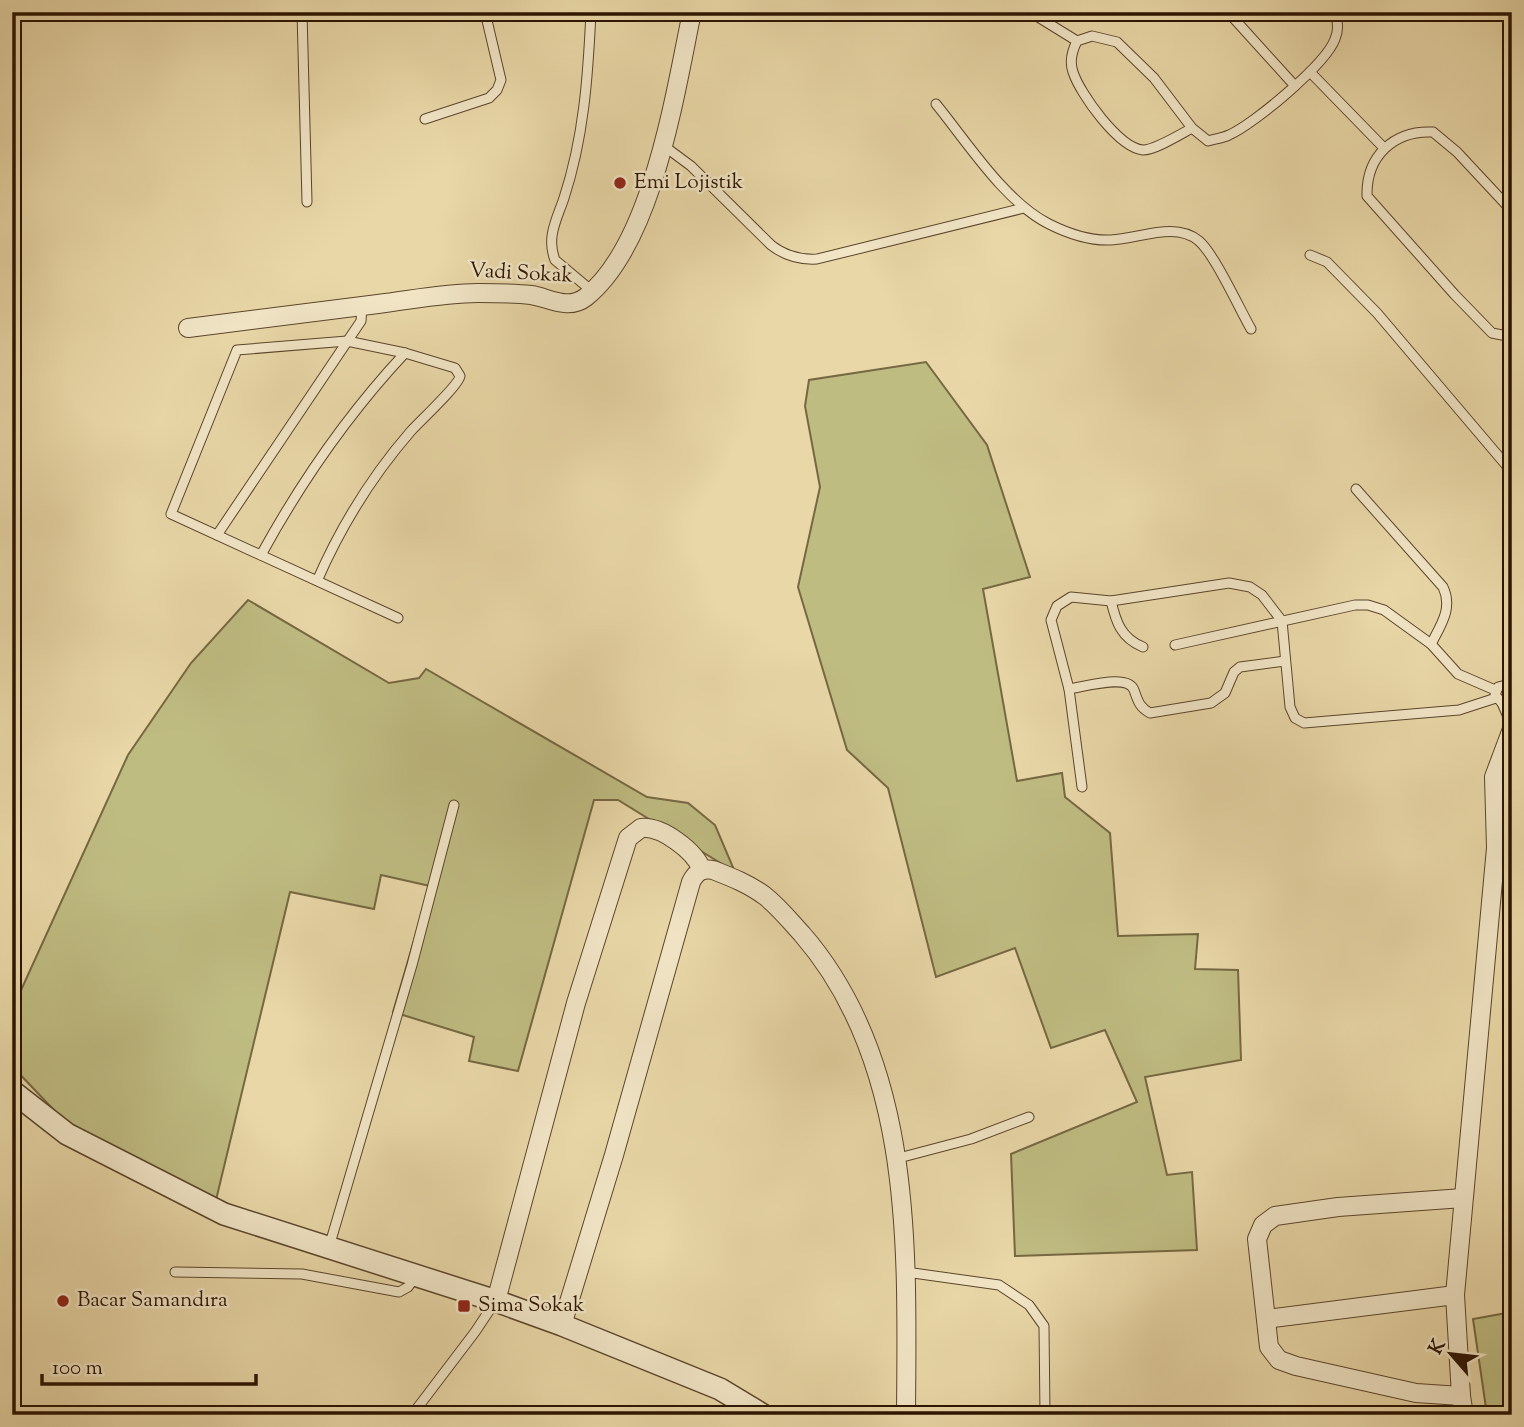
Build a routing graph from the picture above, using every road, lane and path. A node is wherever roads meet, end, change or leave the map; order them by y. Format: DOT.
graph roads {
  1 [pos="302,12"];
  2 [pos="485,12"];
  3 [pos="591,12"];
  4 [pos="692,12"];
  5 [pos="1030,12"];
  6 [pos="1228,12"];
  7 [pos="1335,12"];
  8 [pos="1077,41"];
  9 [pos="1310,72"];
  10 [pos="1295,86"];
  11 [pos="936,104"];
  12 [pos="425,119"];
  13 [pos="1192,128"];
  14 [pos="664,146"];
  15 [pos="1384,148"];
  16 [pos="307,202"];
  17 [pos="1024,208"];
  18 [pos="1512,211"];
  19 [pos="1310,255"];
  20 [pos="592,291"];
  21 [pos="362,306"];
  22 [pos="188,328"];
  23 [pos="1251,329"];
  24 [pos="1512,337"];
  25 [pos="347,341"];
  26 [pos="405,353"];
  27 [pos="1512,472"];
  28 [pos="1356,489"];
  29 [pos="217,535"];
  30 [pos="261,555"];
  31 [pos="317,581"];
  32 [pos="1111,601"];
  33 [pos="398,618"];
  34 [pos="1282,621"];
  35 [pos="1431,644"];
  36 [pos="1175,645"];
  37 [pos="1143,647"];
  38 [pos="1285,661"];
  39 [pos="1069,689"];
  40 [pos="1512,689"];
  41 [pos="1501,698"];
  42 [pos="1512,727"];
  43 [pos="1082,787"];
  44 [pos="454,805"];
  45 [pos="702,870"];
  46 [pos="12,1091"];
  47 [pos="1029,1117"];
  48 [pos="895,1159"];
  49 [pos="1464,1198"];
  50 [pos="329,1249"];
  51 [pos="175,1272"];
  52 [pos="906,1272"];
  53 [pos="415,1275"];
  54 [pos="1455,1294"];
  55 [pos="496,1301"];
  56 [pos="1266,1319"];
  57 [pos="562,1325"];
  58 [pos="1461,1396"];
  59 [pos="412,1415"];
  60 [pos="763,1415"];
  61 [pos="906,1415"];
  62 [pos="1045,1415"];
  63 [pos="1464,1415"];
  1 -- 16 [label="lane"];
  2 -- 12 [label="lane"];
  3 -- 20 [label="lane"];
  4 -- 14 [label="street, Vadi Sokak"];
  5 -- 8 [label="lane"];
  6 -- 10 [label="lane"];
  7 -- 9 [label="lane"];
  8 -- 13 [label="lane"];
  8 -- 13 [label="lane"];
  9 -- 10 [label="lane"];
  9 -- 15 [label="lane"];
  10 -- 13 [label="lane"];
  11 -- 17 [label="lane"];
  14 -- 17 [label="lane"];
  14 -- 20 [label="street, Vadi Sokak"];
  15 -- 18 [label="lane"];
  15 -- 24 [label="lane"];
  17 -- 23 [label="lane"];
  19 -- 27 [label="lane"];
  20 -- 21 [label="street, Vadi Sokak"];
  21 -- 22 [label="street, Vadi Sokak"];
  21 -- 25 [label="lane"];
  25 -- 26 [label="lane"];
  25 -- 29 [label="lane"];
  25 -- 29 [label="lane"];
  26 -- 30 [label="lane"];
  26 -- 31 [label="lane"];
  28 -- 35 [label="lane"];
  29 -- 30 [label="lane"];
  30 -- 31 [label="lane"];
  31 -- 33 [label="lane"];
  32 -- 34 [label="lane"];
  32 -- 37 [label="lane"];
  32 -- 39 [label="lane"];
  34 -- 35 [label="lane"];
  34 -- 36 [label="lane"];
  34 -- 38 [label="lane"];
  35 -- 41 [label="lane"];
  38 -- 39 [label="lane"];
  38 -- 41 [label="lane"];
  39 -- 43 [label="lane"];
  40 -- 41 [label="lane"];
  41 -- 42 [label="lane"];
  42 -- 49 [label="street"];
  44 -- 50 [label="lane"];
  45 -- 48 [label="street"];
  45 -- 55 [label="street"];
  45 -- 57 [label="street"];
  46 -- 50 [label="street"];
  47 -- 48 [label="lane"];
  48 -- 52 [label="street"];
  49 -- 54 [label="street"];
  49 -- 56 [label="street"];
  50 -- 53 [label="street"];
  51 -- 53 [label="lane"];
  52 -- 61 [label="street"];
  52 -- 62 [label="lane"];
  53 -- 55 [label="street"];
  54 -- 56 [label="street"];
  54 -- 58 [label="street"];
  55 -- 57 [label="street"];
  55 -- 59 [label="lane"];
  56 -- 58 [label="street"];
  57 -- 60 [label="street"];
  58 -- 63 [label="street"];
}
